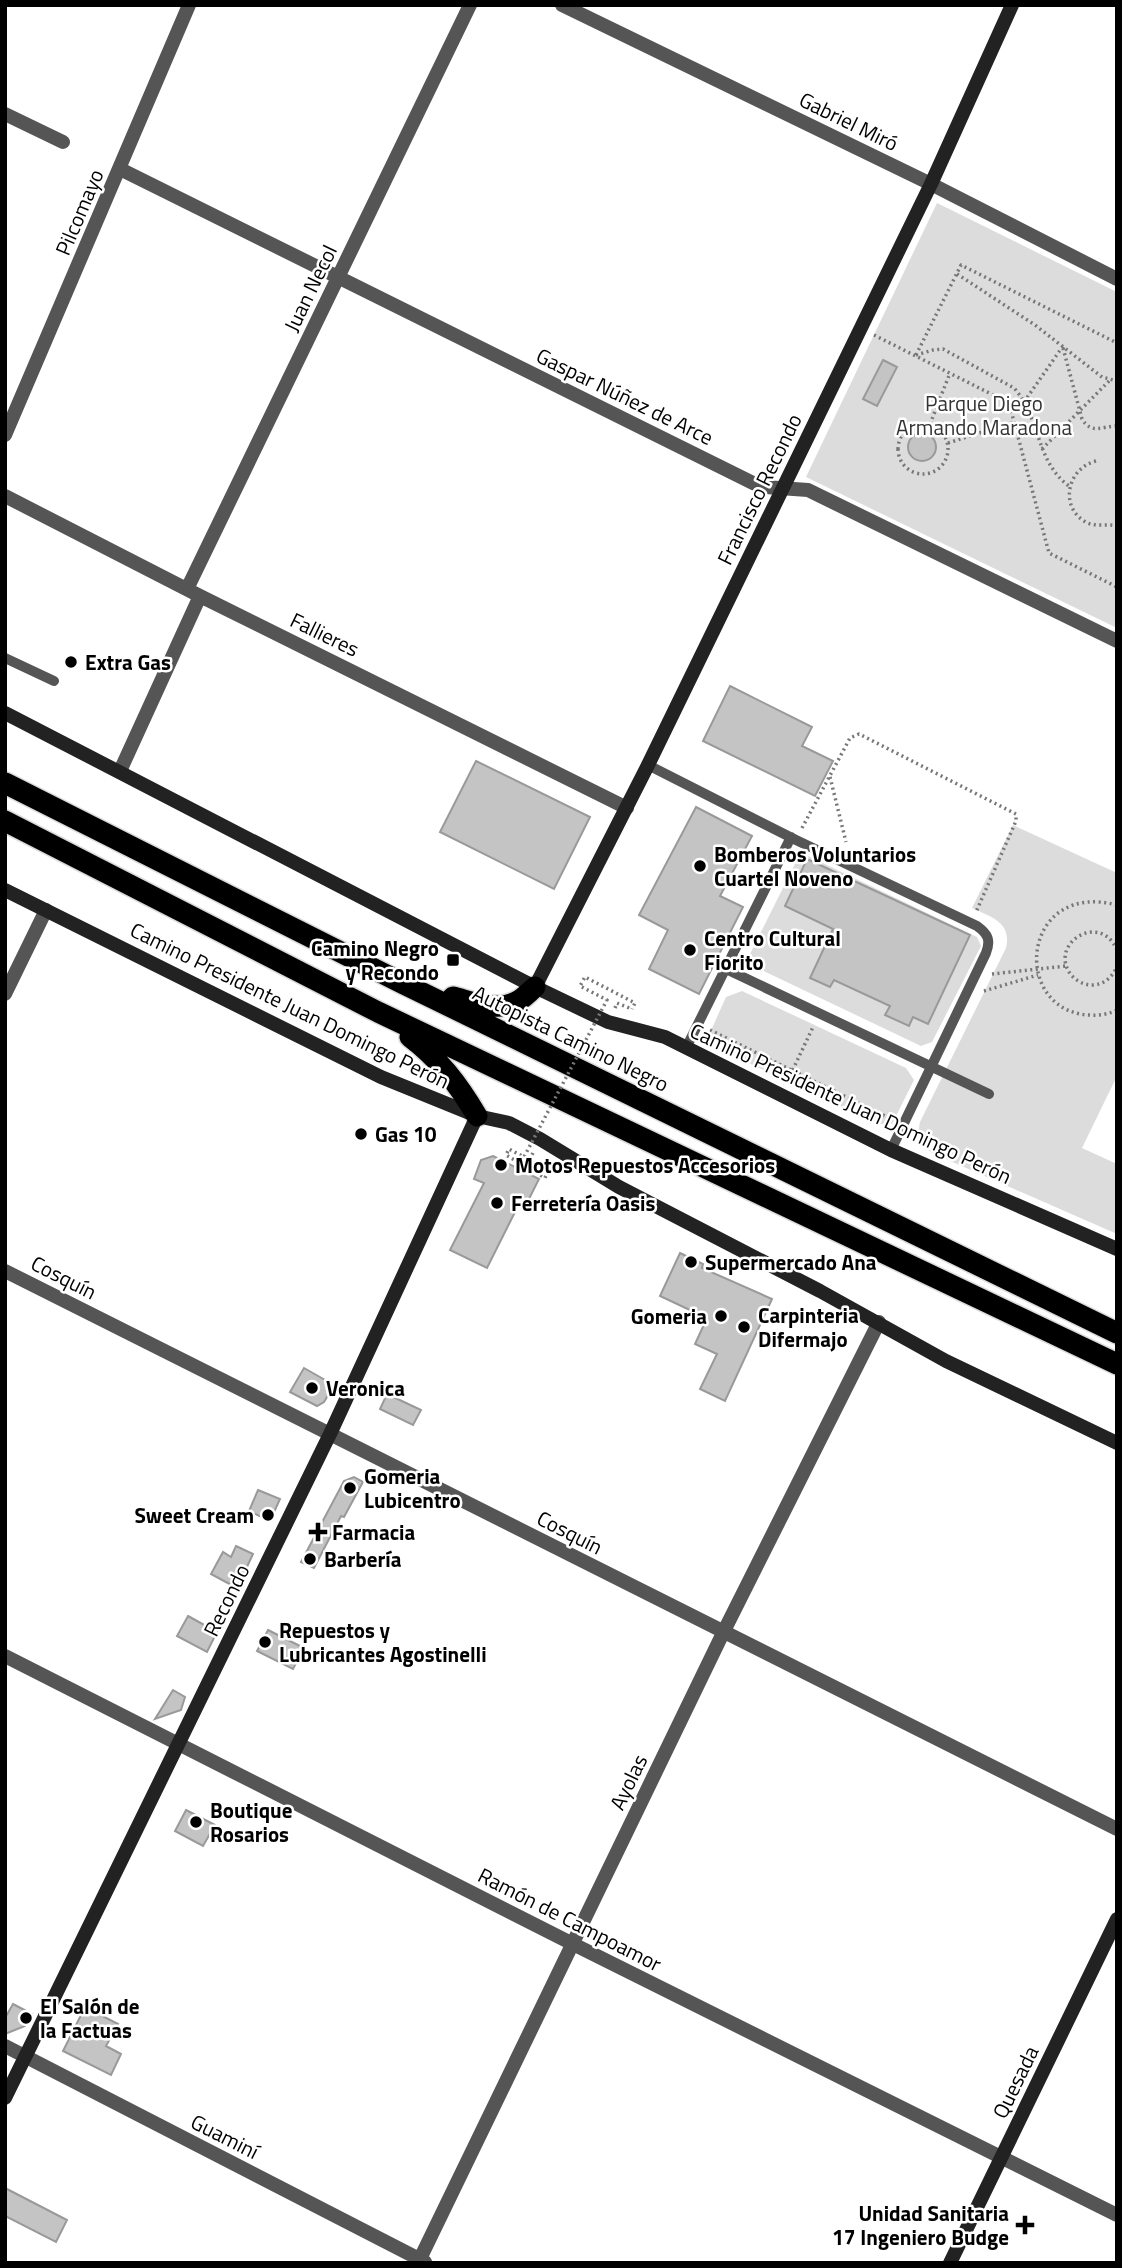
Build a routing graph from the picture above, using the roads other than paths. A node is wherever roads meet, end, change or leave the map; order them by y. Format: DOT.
graph roads {
  1 [pos="190,5"];
  2 [pos="470,5"];
  3 [pos="562,5"];
  4 [pos="1012,5"];
  5 [pos="5,114"];
  6 [pos="63,142"];
  7 [pos="120,169"];
  8 [pos="931,184"];
  9 [pos="339,276"];
  10 [pos="1117,279"];
  11 [pos="5,435"];
  12 [pos="783,487"];
  13 [pos="5,496"];
  14 [pos="193,593"];
  15 [pos="1117,641"];
  16 [pos="5,658"];
  17 [pos="54,681"];
  18 [pos="5,713"];
  19 [pos="648,765"];
  20 [pos="120,771"];
  21 [pos="5,783"];
  22 [pos="627,808"];
  23 [pos="5,821"];
  24 [pos="793,838"];
  25 [pos="5,890"];
  26 [pos="46,910"];
  27 [pos="726,969"];
  28 [pos="402,983"];
  29 [pos="534,987"];
  30 [pos="5,994"];
  31 [pos="378,1012"];
  32 [pos="686,1048"];
  33 [pos="931,1066"];
  34 [pos="989,1094"];
  35 [pos="477,1116"];
  36 [pos="891,1150"];
  37 [pos="1117,1249"];
  38 [pos="5,1271"];
  39 [pos="879,1322"];
  40 [pos="1117,1333"];
  41 [pos="1117,1364"];
  42 [pos="330,1434"];
  43 [pos="1117,1443"];
  44 [pos="723,1633"];
  45 [pos="5,1656"];
  46 [pos="179,1745"];
  47 [pos="1117,1829"];
  48 [pos="1117,1919"];
  49 [pos="573,1944"];
  50 [pos="5,2046"];
  51 [pos="26,2056"];
  52 [pos="5,2098"];
  53 [pos="1002,2159"];
  54 [pos="1117,2215"];
  55 [pos="421,2262"];
  56 [pos="950,2263"];
  1 -- 7 [label="street, Pilcomayo"];
  2 -- 9 [label="street, Juan Necol"];
  3 -- 8 [label="street, Gabriel Miró"];
  4 -- 8 [label="street, Francisco Recondo"];
  5 -- 6 [label="street"];
  7 -- 9 [label="street, Gaspar Núñez de Arce"];
  7 -- 11 [label="street, Pilcomayo"];
  8 -- 10 [label="street, Gabriel Miró"];
  8 -- 12 [label="street, Francisco Recondo"];
  9 -- 12 [label="street, Gaspar Núñez de Arce"];
  9 -- 14 [label="street, Juan Necol"];
  12 -- 15 [label="street, Gaspar Núñez de Arce"];
  12 -- 19 [label="street, Francisco Recondo"];
  13 -- 14 [label="street, Fallieres"];
  14 -- 20 [label="street, Juan Necol"];
  14 -- 22 [label="street, Fallieres"];
  16 -- 17 [label="lane"];
  18 -- 20 [label="street, Camino Presidente Juan Domingo Perón"];
  19 -- 22 [label="street, Francisco Recondo"];
  19 -- 24 [label="lane"];
  20 -- 29 [label="street, Camino Presidente Juan Domingo Perón"];
  21 -- 28 [label="highway, Autopista Camino Negro"];
  22 -- 29 [label="street, Francisco Recondo"];
  23 -- 31 [label="highway"];
  24 -- 27 [label="lane"];
  24 -- 33 [label="lane"];
  25 -- 26 [label="street, Camino Presidente Juan Domingo Perón"];
  26 -- 30 [label="street"];
  26 -- 35 [label="street, Camino Presidente Juan Domingo Perón"];
  27 -- 32 [label="lane"];
  27 -- 33 [label="lane"];
  28 -- 29 [label="highway"];
  28 -- 40 [label="highway, Autopista Camino Negro"];
  29 -- 32 [label="street, Camino Presidente Juan Domingo Perón"];
  31 -- 35 [label="highway"];
  31 -- 41 [label="highway"];
  32 -- 36 [label="street, Camino Presidente Juan Domingo Perón"];
  33 -- 34 [label="lane"];
  33 -- 36 [label="lane"];
  35 -- 39 [label="street, Camino Presidente Juan Domingo Perón"];
  35 -- 42 [label="street, Recondo"];
  36 -- 37 [label="street, Camino Presidente Juan Domingo Perón"];
  38 -- 42 [label="street, Cosquín"];
  39 -- 43 [label="street, Camino Presidente Juan Domingo Perón"];
  39 -- 44 [label="street, Ayolas"];
  42 -- 44 [label="street, Cosquín"];
  42 -- 46 [label="street, Recondo"];
  44 -- 47 [label="street, Cosquín"];
  44 -- 49 [label="street, Ayolas"];
  45 -- 46 [label="street, Ramón de Campoamor"];
  46 -- 49 [label="street, Ramón de Campoamor"];
  46 -- 51 [label="street, Recondo"];
  48 -- 53 [label="street, Quesada"];
  49 -- 53 [label="street, Ramón de Campoamor"];
  49 -- 55 [label="street, Ayolas"];
  50 -- 51 [label="street, Guaminí"];
  51 -- 52 [label="street, Recondo"];
  51 -- 55 [label="street, Guaminí"];
  53 -- 54 [label="street, Ramón de Campoamor"];
  53 -- 56 [label="street, Quesada"];
}
